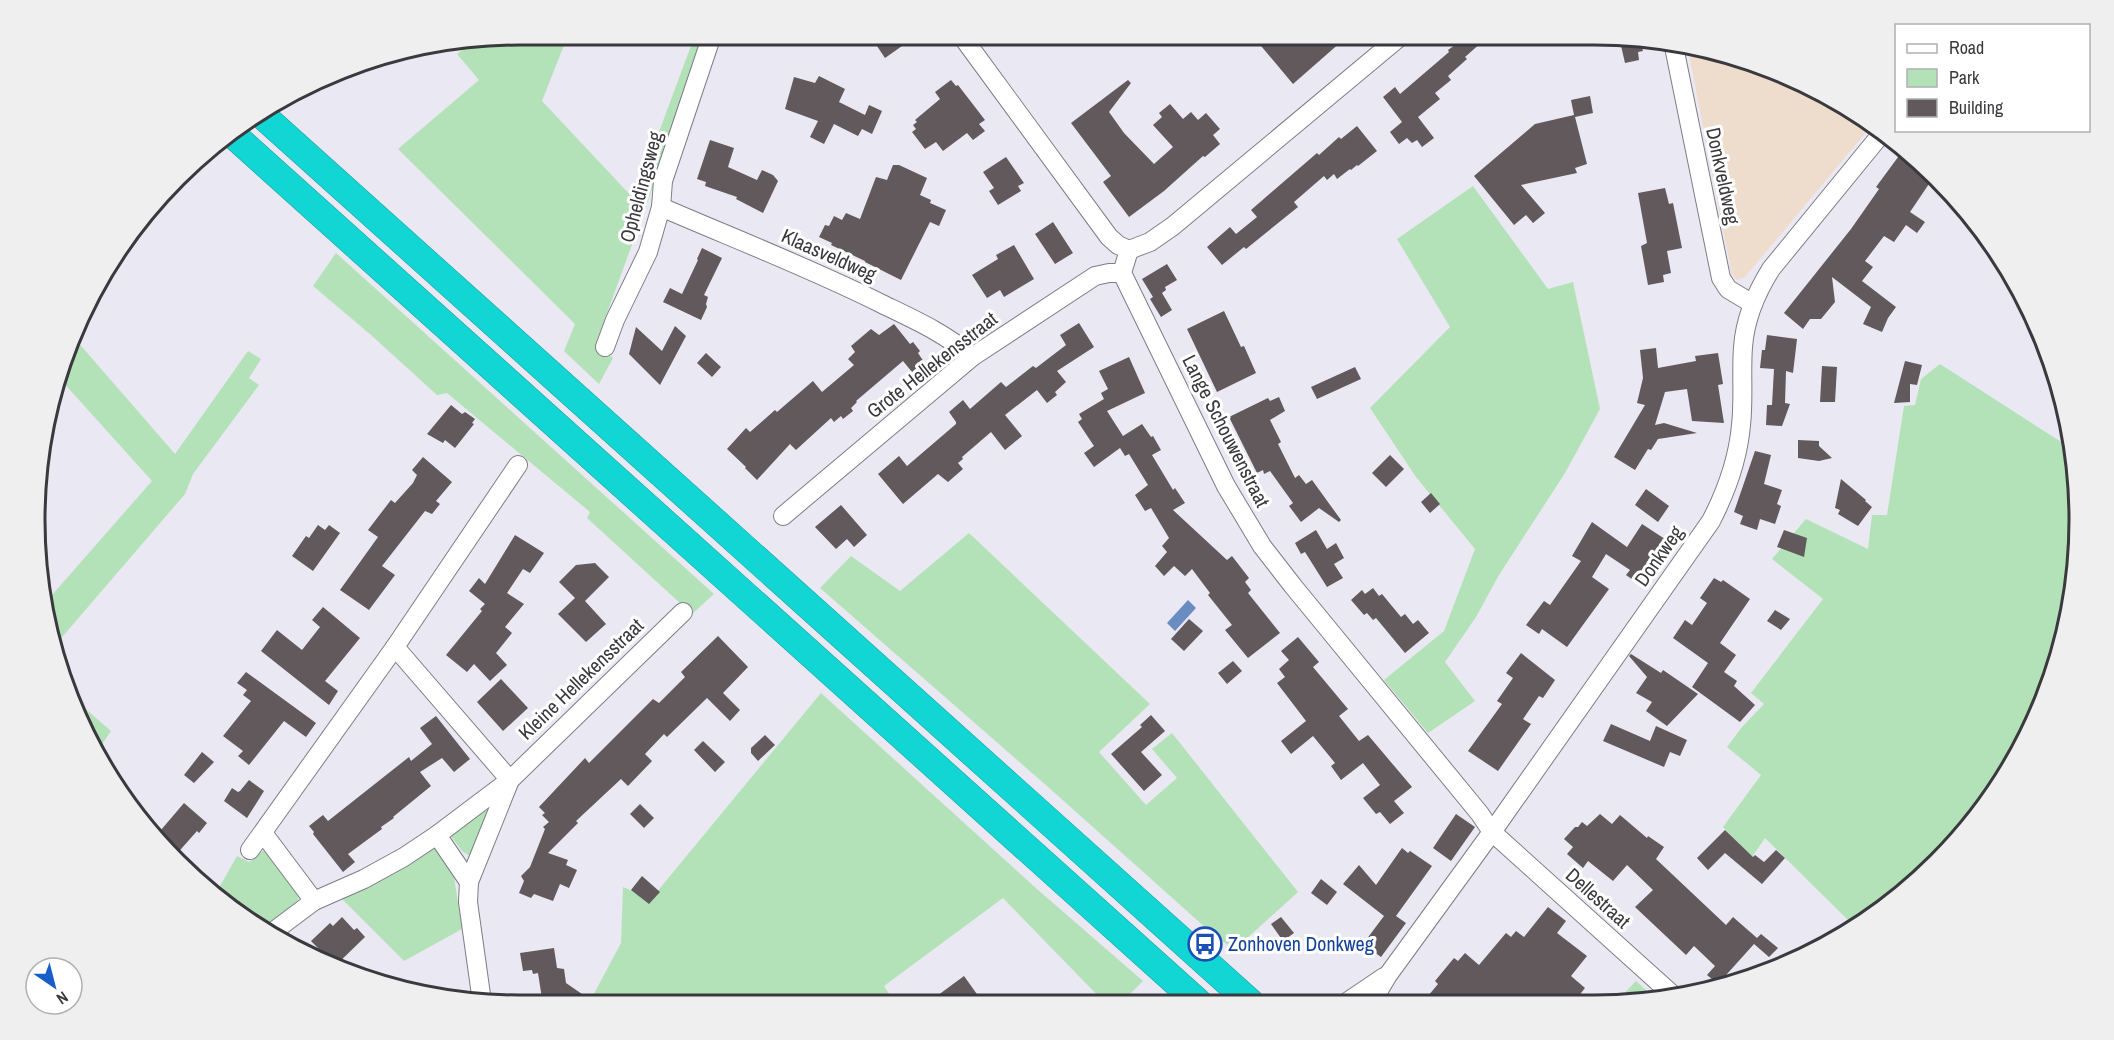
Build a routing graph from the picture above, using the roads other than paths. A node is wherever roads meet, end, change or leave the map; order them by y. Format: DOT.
graph roads {
  1 [pos="708,45"];
  2 [pos="969,45"];
  3 [pos="1389,45"];
  4 [pos="1675,52"];
  5 [pos="266,119"];
  6 [pos="237,139"];
  7 [pos="1877,139"];
  8 [pos="661,207"];
  9 [pos="1129,250"];
  10 [pos="1122,273"];
  11 [pos="1753,304"];
  12 [pos="605,347"];
  13 [pos="972,357"];
  14 [pos="518,465"];
  15 [pos="783,516"];
  16 [pos="683,612"];
  17 [pos="395,647"];
  18 [pos="510,780"];
  19 [pos="263,832"];
  20 [pos="1492,832"];
  21 [pos="437,835"];
  22 [pos="250,850"];
  23 [pos="469,882"];
  24 [pos="314,901"];
  25 [pos="278,928"];
  26 [pos="1388,975"];
  27 [pos="1666,989"];
  28 [pos="481,993"];
  29 [pos="1190,995"];
  30 [pos="1242,995"];
  31 [pos="1358,995"];
  32 [pos="1376,995"];
  1 -- 8 [label="street, Opheldingsweg"];
  2 -- 9 [label="street"];
  3 -- 9 [label="street"];
  4 -- 11 [label="street, Donkveldweg"];
  5 -- 30 [label="highway"];
  6 -- 29 [label="highway"];
  7 -- 11 [label="street, Donkweg"];
  8 -- 12 [label="street, Opheldingsweg"];
  8 -- 13 [label="street, Klaasveldweg"];
  9 -- 10 [label="street"];
  10 -- 13 [label="street, Grote Hellekensstraat"];
  10 -- 20 [label="street, Lange Schouwenstraat"];
  11 -- 20 [label="street, Donkweg"];
  13 -- 15 [label="street, Grote Hellekensstraat"];
  14 -- 17 [label="street"];
  16 -- 18 [label="street, Kleine Hellekensstraat"];
  17 -- 18 [label="street"];
  17 -- 19 [label="street"];
  18 -- 21 [label="street, Kleine Hellekensstraat"];
  18 -- 23 [label="street, Kleine Hellekensstraat"];
  19 -- 22 [label="street"];
  19 -- 24 [label="street"];
  20 -- 26 [label="street, Donkweg"];
  20 -- 27 [label="street, Dellestraat"];
  21 -- 23 [label="street"];
  21 -- 24 [label="street, Kleine Hellekensstraat"];
  23 -- 28 [label="street, Kleine Hellekensstraat"];
  24 -- 25 [label="street, Kleine Hellekensstraat"];
  26 -- 31 [label="street, Donkweg"];
  26 -- 32 [label="street, Donkweg"];
}
